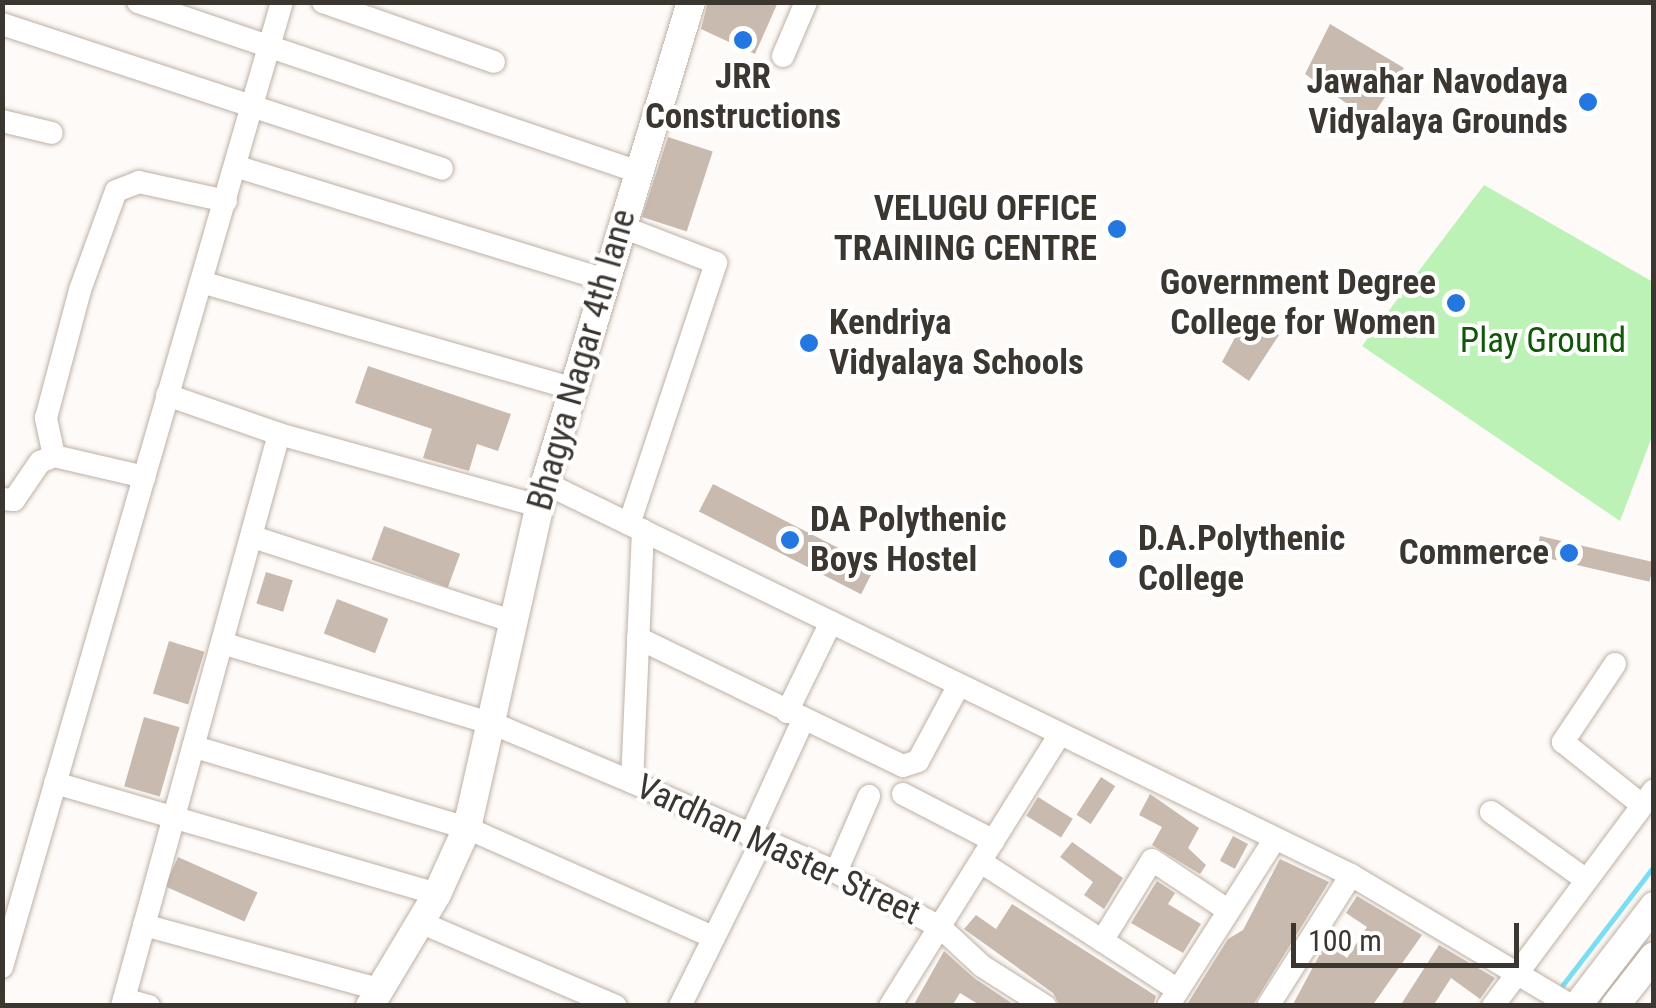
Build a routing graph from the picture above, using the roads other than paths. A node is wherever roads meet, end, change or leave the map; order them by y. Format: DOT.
graph roads {
  1 [pos="138,2"];
  2 [pos="282,2"];
  3 [pos="323,2"];
  4 [pos="692,2"];
  5 [pos="806,2"];
  6 [pos="2,24"];
  7 [pos="271,45"];
  8 [pos="783,56"];
  9 [pos="494,62"];
  10 [pos="255,106"];
  11 [pos="2,121"];
  12 [pos="52,133"];
  13 [pos="238,167"];
  14 [pos="442,168"];
  15 [pos="636,170"];
  16 [pos="226,201"];
  17 [pos="620,226"];
  18 [pos="602,279"];
  19 [pos="201,282"];
  20 [pos="572,388"];
  21 [pos="167,395"];
  22 [pos="279,434"];
  23 [pos="54,456"];
  24 [pos="145,477"];
  25 [pos="542,494"];
  26 [pos="2,499"];
  27 [pos="636,527"];
  28 [pos="252,537"];
  29 [pos="515,622"];
  30 [pos="830,622"];
  31 [pos="638,638"];
  32 [pos="225,644"];
  33 [pos="1615,664"];
  34 [pos="959,685"];
  35 [pos="795,716"];
  36 [pos="494,724"];
  37 [pos="1060,734"];
  38 [pos="195,747"];
  39 [pos="632,782"];
  40 [pos="56,783"];
  41 [pos="904,794"];
  42 [pos="869,796"];
  43 [pos="1648,798"];
  44 [pos="1491,812"];
  45 [pos="174,818"];
  46 [pos="467,828"];
  47 [pos="756,839"];
  48 [pos="1274,840"];
  49 [pos="994,841"];
  50 [pos="980,862"];
  51 [pos="836,872"];
  52 [pos="1350,875"];
  53 [pos="2,878"];
  54 [pos="1586,879"];
  55 [pos="26,886"];
  56 [pos="437,894"];
  57 [pos="1654,906"];
  58 [pos="1229,911"];
  59 [pos="422,922"];
  60 [pos="144,925"];
  61 [pos="940,928"];
  62 [pos="714,937"];
  63 [pos="1102,940"];
  64 [pos="1654,956"];
  65 [pos="2,967"];
  66 [pos="1517,973"];
  67 [pos="375,998"];
  68 [pos="1173,998"];
  69 [pos="123,1002"];
  70 [pos="895,1004"];
  71 [pos="149,1006"];
  72 [pos="616,1006"];
  73 [pos="680,1006"];
  74 [pos="1044,1006"];
  75 [pos="1268,1006"];
  76 [pos="1493,1006"];
  77 [pos="1575,1006"];
  78 [pos="1616,1006"];
  1 -- 7 [label="street"];
  2 -- 7 [label="street"];
  3 -- 9 [label="street"];
  4 -- 15 [label="main road, Bhagya Nagar 4th lane"];
  5 -- 8 [label="street"];
  6 -- 10 [label="street"];
  7 -- 10 [label="street"];
  7 -- 15 [label="street"];
  10 -- 13 [label="street"];
  10 -- 14 [label="street"];
  11 -- 12 [label="street"];
  13 -- 16 [label="street"];
  13 -- 18 [label="street"];
  15 -- 17 [label="main road, Bhagya Nagar 4th lane"];
  16 -- 19 [label="street"];
  16 -- 23 [label="street"];
  17 -- 18 [label="main road, Bhagya Nagar 4th lane"];
  17 -- 27 [label="street"];
  18 -- 20 [label="main road, Bhagya Nagar 4th lane"];
  19 -- 20 [label="street"];
  19 -- 21 [label="street"];
  20 -- 25 [label="main road, Bhagya Nagar 4th lane"];
  21 -- 22 [label="street"];
  21 -- 24 [label="street"];
  22 -- 25 [label="street"];
  22 -- 28 [label="street"];
  23 -- 24 [label="street"];
  23 -- 26 [label="street"];
  24 -- 40 [label="street"];
  25 -- 27 [label="street"];
  25 -- 29 [label="main road, Bhagya Nagar 4th lane"];
  27 -- 30 [label="street"];
  27 -- 31 [label="street"];
  28 -- 29 [label="street"];
  28 -- 32 [label="street"];
  29 -- 36 [label="main road, Bhagya Nagar 4th lane"];
  30 -- 34 [label="street"];
  30 -- 35 [label="street"];
  31 -- 35 [label="street"];
  31 -- 39 [label="street"];
  32 -- 36 [label="street, Vardhan Master Street"];
  32 -- 38 [label="street"];
  33 -- 43 [label="street"];
  34 -- 35 [label="street"];
  34 -- 37 [label="street"];
  35 -- 47 [label="street"];
  36 -- 39 [label="street, Vardhan Master Street"];
  36 -- 46 [label="main road, Bhagya Nagar 4th lane"];
  37 -- 48 [label="street"];
  37 -- 49 [label="street"];
  38 -- 45 [label="street"];
  38 -- 46 [label="street"];
  39 -- 47 [label="street, Vardhan Master Street"];
  40 -- 45 [label="street"];
  40 -- 55 [label="street"];
  41 -- 49 [label="street"];
  42 -- 51 [label="street"];
  43 -- 54 [label="street"];
  44 -- 54 [label="street"];
  45 -- 56 [label="street"];
  45 -- 60 [label="street"];
  46 -- 56 [label="main road, Bhagya Nagar 4th lane"];
  46 -- 62 [label="street"];
  47 -- 51 [label="street, Vardhan Master Street"];
  47 -- 62 [label="street"];
  48 -- 52 [label="street"];
  48 -- 58 [label="street"];
  49 -- 50 [label="street"];
  50 -- 61 [label="street"];
  50 -- 63 [label="street"];
  51 -- 61 [label="street, Vardhan Master Street"];
  52 -- 66 [label="street"];
  52 -- 75 [label="street"];
  53 -- 55 [label="street"];
  54 -- 66 [label="street"];
  55 -- 65 [label="street"];
  56 -- 59 [label="main road, Bhagya Nagar 4th lane"];
  57 -- 77 [label="main road"];
  58 -- 63 [label="street"];
  58 -- 68 [label="street"];
  59 -- 67 [label="main road, Bhagya Nagar 4th lane"];
  59 -- 72 [label="street"];
  60 -- 67 [label="street"];
  60 -- 69 [label="street"];
  61 -- 70 [label="street"];
  61 -- 74 [label="street, Vardhan Master Street"];
  62 -- 73 [label="street"];
  63 -- 68 [label="street"];
  64 -- 78 [label="main road"];
  66 -- 76 [label="street"];
  66 -- 77 [label="street"];
  69 -- 71 [label="street"];
}
